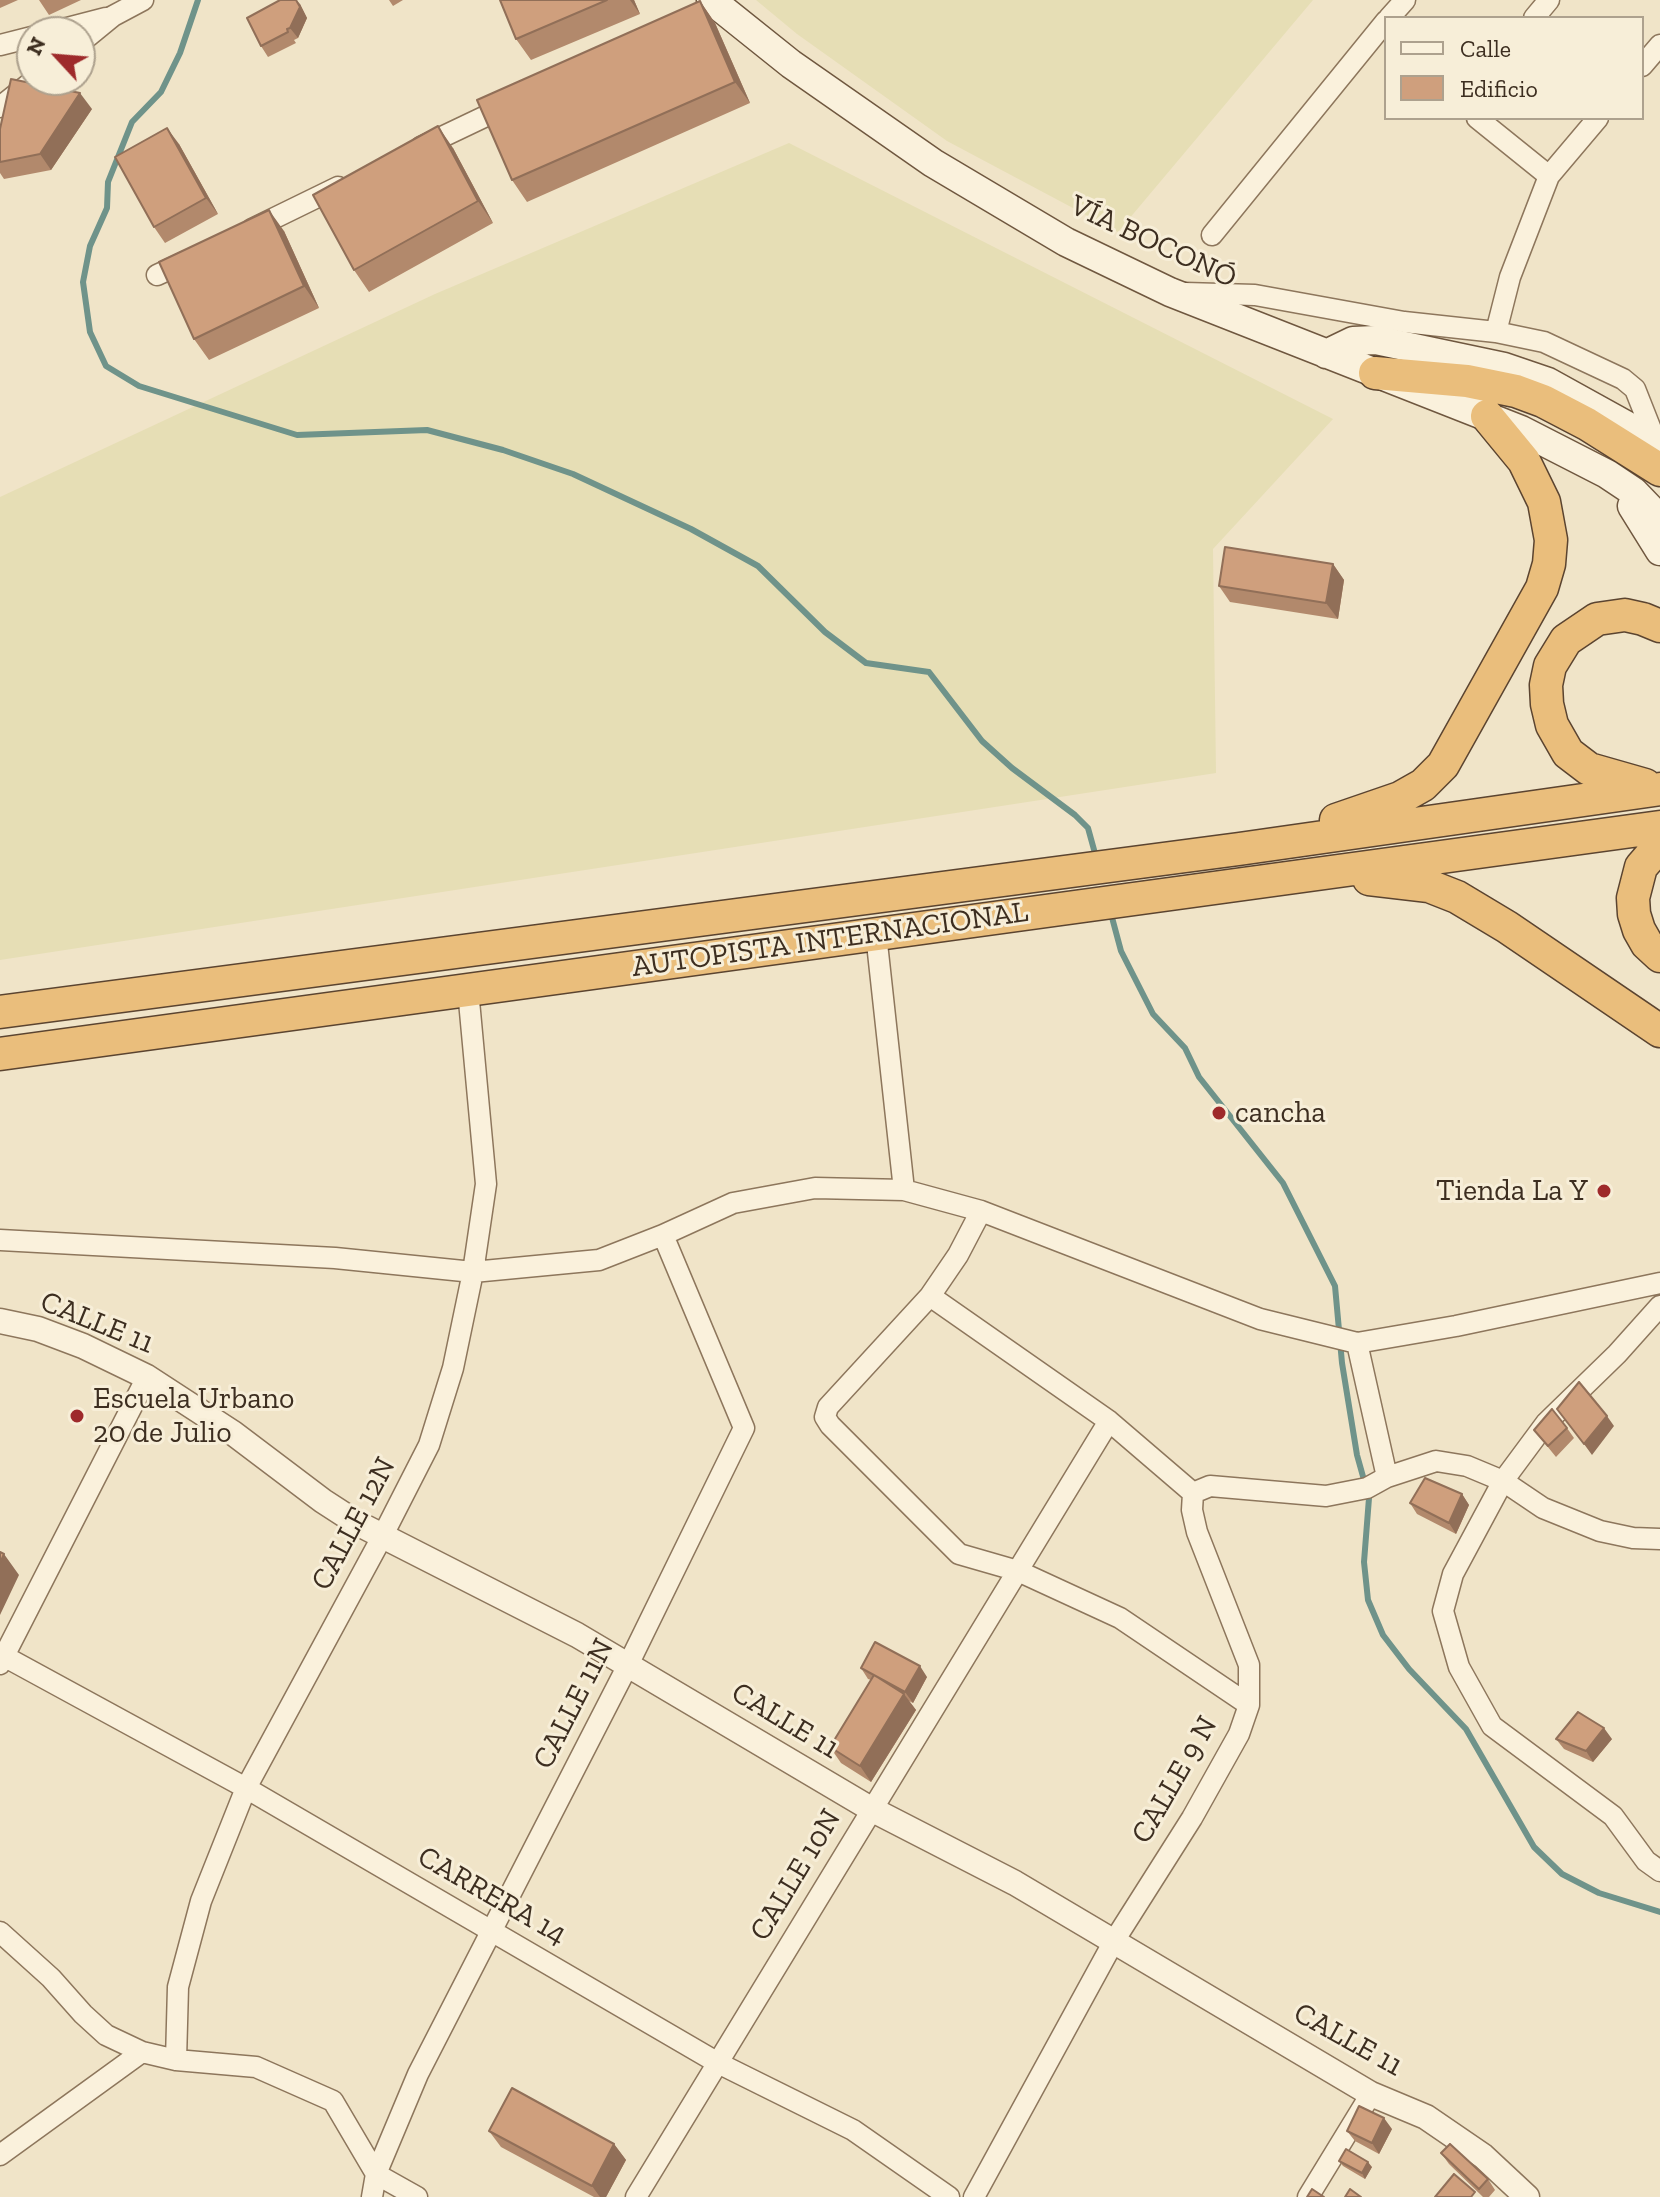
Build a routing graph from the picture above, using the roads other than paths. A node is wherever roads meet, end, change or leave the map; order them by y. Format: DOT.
graph roads {
  1 [pos="143,0"];
  2 [pos="1549,0"];
  3 [pos="708,7"];
  4 [pos="113,16"];
  5 [pos="1536,16"];
  6 [pos="96,20"];
  7 [pos="1384,28"];
  8 [pos="96,30"];
  9 [pos="1660,45"];
  10 [pos="1644,64"];
  11 [pos="16,94"];
  12 [pos="525,97"];
  13 [pos="0,107"];
  14 [pos="1479,120"];
  15 [pos="1596,120"];
  16 [pos="398,159"];
  17 [pos="1549,176"];
  18 [pos="355,179"];
  19 [pos="1212,235"];
  20 [pos="227,241"];
  21 [pos="199,255"];
  22 [pos="157,275"];
  23 [pos="1170,292"];
  24 [pos="1496,332"];
  25 [pos="1563,350"];
  26 [pos="1326,354"];
  27 [pos="1375,373"];
  28 [pos="1548,382"];
  29 [pos="1487,416"];
  30 [pos="1659,452"];
  31 [pos="1607,474"];
  32 [pos="1660,519"];
  33 [pos="1660,551"];
  34 [pos="1660,626"];
  35 [pos="1660,789"];
  36 [pos="1660,827"];
  37 [pos="1660,845"];
  38 [pos="1239,849"];
  39 [pos="1302,875"];
  40 [pos="876,934"];
  41 [pos="1660,956"];
  42 [pos="468,990"];
  43 [pos="0,1012"];
  44 [pos="1660,1031"];
  45 [pos="0,1054"];
  46 [pos="904,1190"];
  47 [pos="981,1211"];
  48 [pos="663,1235"];
  49 [pos="0,1240"];
  50 [pos="473,1272"];
  51 [pos="1660,1283"];
  52 [pos="930,1296"];
  53 [pos="1660,1306"];
  54 [pos="0,1321"];
  55 [pos="1357,1343"];
  56 [pos="147,1377"];
  57 [pos="1109,1421"];
  58 [pos="1387,1477"];
  59 [pos="1503,1481"];
  60 [pos="1193,1493"];
  61 [pos="382,1537"];
  62 [pos="1660,1539"];
  63 [pos="1018,1571"];
  64 [pos="1,1658"];
  65 [pos="628,1665"];
  66 [pos="1249,1705"];
  67 [pos="246,1788"];
  68 [pos="871,1809"];
  69 [pos="1660,1871"];
  70 [pos="493,1930"];
  71 [pos="0,1932"];
  72 [pos="1114,1941"];
  73 [pos="142,2052"];
  74 [pos="176,2060"];
  75 [pos="718,2063"];
  76 [pos="1371,2094"];
  77 [pos="0,2155"];
  78 [pos="376,2174"];
  79 [pos="372,2197"];
  80 [pos="417,2197"];
  81 [pos="636,2197"];
  82 [pos="949,2197"];
  83 [pos="974,2197"];
  84 [pos="1308,2197"];
  85 [pos="1527,2197"];
  1 -- 4 [label="street"];
  2 -- 5 [label="street"];
  3 -- 23 [label="main road, VÍA BOCONÓ"];
  4 -- 6 [label="street"];
  4 -- 8 [label="street"];
  7 -- 19 [label="street"];
  9 -- 10 [label="street"];
  11 -- 13 [label="street"];
  12 -- 16 [label="street"];
  14 -- 17 [label="street"];
  15 -- 17 [label="street"];
  17 -- 24 [label="street"];
  18 -- 20 [label="street"];
  21 -- 22 [label="street"];
  23 -- 24 [label="street"];
  23 -- 26 [label="main road, VÍA BOCONÓ"];
  24 -- 25 [label="street"];
  25 -- 28 [label="street"];
  25 -- 30 [label="street"];
  26 -- 27 [label="main road, VÍA BOCONÓ"];
  26 -- 28 [label="main road"];
  27 -- 29 [label="main road, VÍA BOCONÓ"];
  27 -- 30 [label="highway"];
  28 -- 30 [label="main road"];
  29 -- 31 [label="main road, VÍA BOCONÓ"];
  29 -- 38 [label="highway"];
  31 -- 32 [label="main road, VÍA BOCONÓ"];
  31 -- 33 [label="main road, VÍA BOCONÓ"];
  34 -- 35 [label="highway"];
  35 -- 38 [label="highway, AUTOPISTA INTERNACIONAL"];
  36 -- 39 [label="highway, AUTOPISTA INTERNACIONAL"];
  37 -- 41 [label="highway"];
  38 -- 43 [label="highway, AUTOPISTA INTERNACIONAL"];
  39 -- 40 [label="highway, AUTOPISTA INTERNACIONAL"];
  39 -- 44 [label="highway"];
  40 -- 42 [label="highway, AUTOPISTA INTERNACIONAL"];
  40 -- 46 [label="street"];
  42 -- 45 [label="highway, AUTOPISTA INTERNACIONAL"];
  42 -- 50 [label="street, CALLE 12N"];
  46 -- 47 [label="street"];
  46 -- 48 [label="street"];
  47 -- 52 [label="street"];
  47 -- 55 [label="street"];
  48 -- 50 [label="street"];
  48 -- 65 [label="street, CALLE 11N"];
  49 -- 50 [label="street"];
  50 -- 61 [label="street, CALLE 12N"];
  51 -- 55 [label="street"];
  52 -- 57 [label="street"];
  52 -- 63 [label="street"];
  53 -- 59 [label="street"];
  54 -- 56 [label="street, CALLE 11"];
  55 -- 58 [label="street"];
  56 -- 61 [label="street, CALLE 11"];
  56 -- 64 [label="street"];
  57 -- 60 [label="street"];
  57 -- 63 [label="street, CALLE 10N"];
  58 -- 59 [label="street"];
  58 -- 60 [label="street"];
  59 -- 62 [label="street"];
  59 -- 69 [label="street"];
  60 -- 66 [label="street, CALLE 9 N"];
  61 -- 65 [label="street, CALLE 11"];
  61 -- 67 [label="street, CALLE 12N"];
  63 -- 66 [label="street"];
  63 -- 68 [label="street, CALLE 10N"];
  64 -- 67 [label="street, CARRERA 14"];
  65 -- 68 [label="street, CALLE 11"];
  65 -- 70 [label="street, CALLE 11N"];
  66 -- 72 [label="street, CALLE 9 N"];
  67 -- 70 [label="street, CARRERA 14"];
  67 -- 74 [label="street, CALLE 12N"];
  68 -- 72 [label="street, CALLE 11"];
  68 -- 75 [label="street, CALLE 10N"];
  70 -- 75 [label="street, CARRERA 14"];
  70 -- 78 [label="street, CALLE 11N"];
  71 -- 73 [label="street"];
  72 -- 76 [label="street, CALLE 11"];
  72 -- 83 [label="street, CALLE 9 N"];
  73 -- 74 [label="street"];
  73 -- 77 [label="street"];
  74 -- 78 [label="street"];
  75 -- 81 [label="street, CALLE 10N"];
  75 -- 82 [label="street, CARRERA 14"];
  76 -- 84 [label="street"];
  76 -- 85 [label="street, CALLE 11"];
  78 -- 79 [label="street, CALLE 11N"];
  78 -- 80 [label="street"];
}
